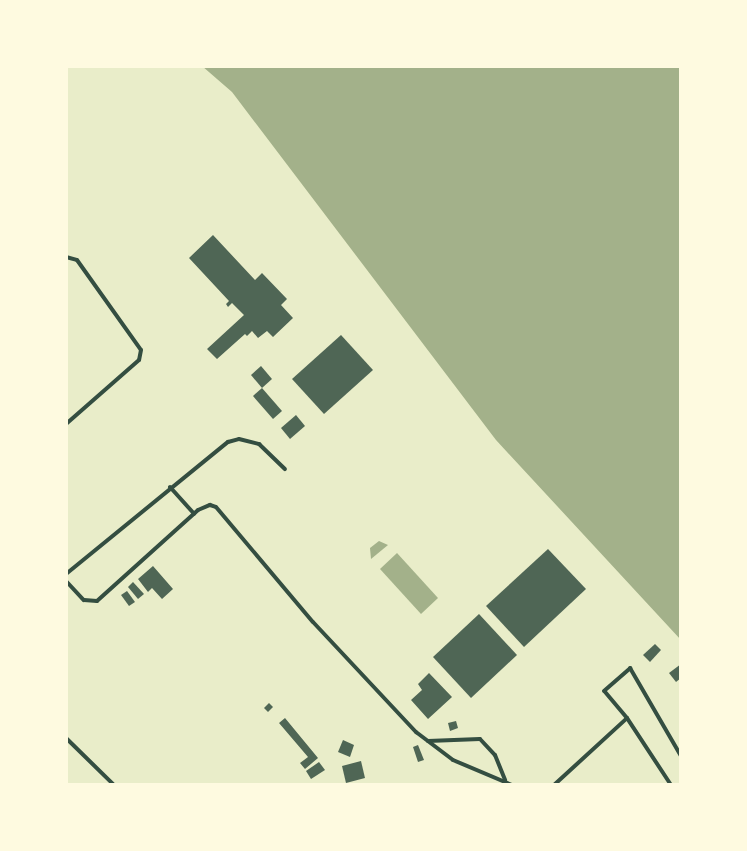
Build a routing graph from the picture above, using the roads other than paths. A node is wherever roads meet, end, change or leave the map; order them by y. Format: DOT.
graph roads {
  1 [pos="66,257"];
  2 [pos="66,424"];
  3 [pos="285,469"];
  4 [pos="170,487"];
  5 [pos="194,514"];
  6 [pos="66,574"];
  7 [pos="66,581"];
  8 [pos="627,718"];
  9 [pos="66,738"];
  10 [pos="428,740"];
  11 [pos="681,756"];
  12 [pos="505,780"];
  13 [pos="114,785"];
  14 [pos="512,785"];
  15 [pos="554,785"];
  16 [pos="671,785"];
  1 -- 2 [label="lane"];
  3 -- 4 [label="lane"];
  4 -- 5 [label="lane"];
  4 -- 6 [label="lane"];
  5 -- 7 [label="lane"];
  5 -- 10 [label="lane"];
  8 -- 11 [label="lane"];
  8 -- 15 [label="lane"];
  8 -- 16 [label="lane"];
  9 -- 13 [label="lane"];
  10 -- 12 [label="lane"];
  10 -- 12 [label="lane"];
  12 -- 14 [label="lane"];
}
